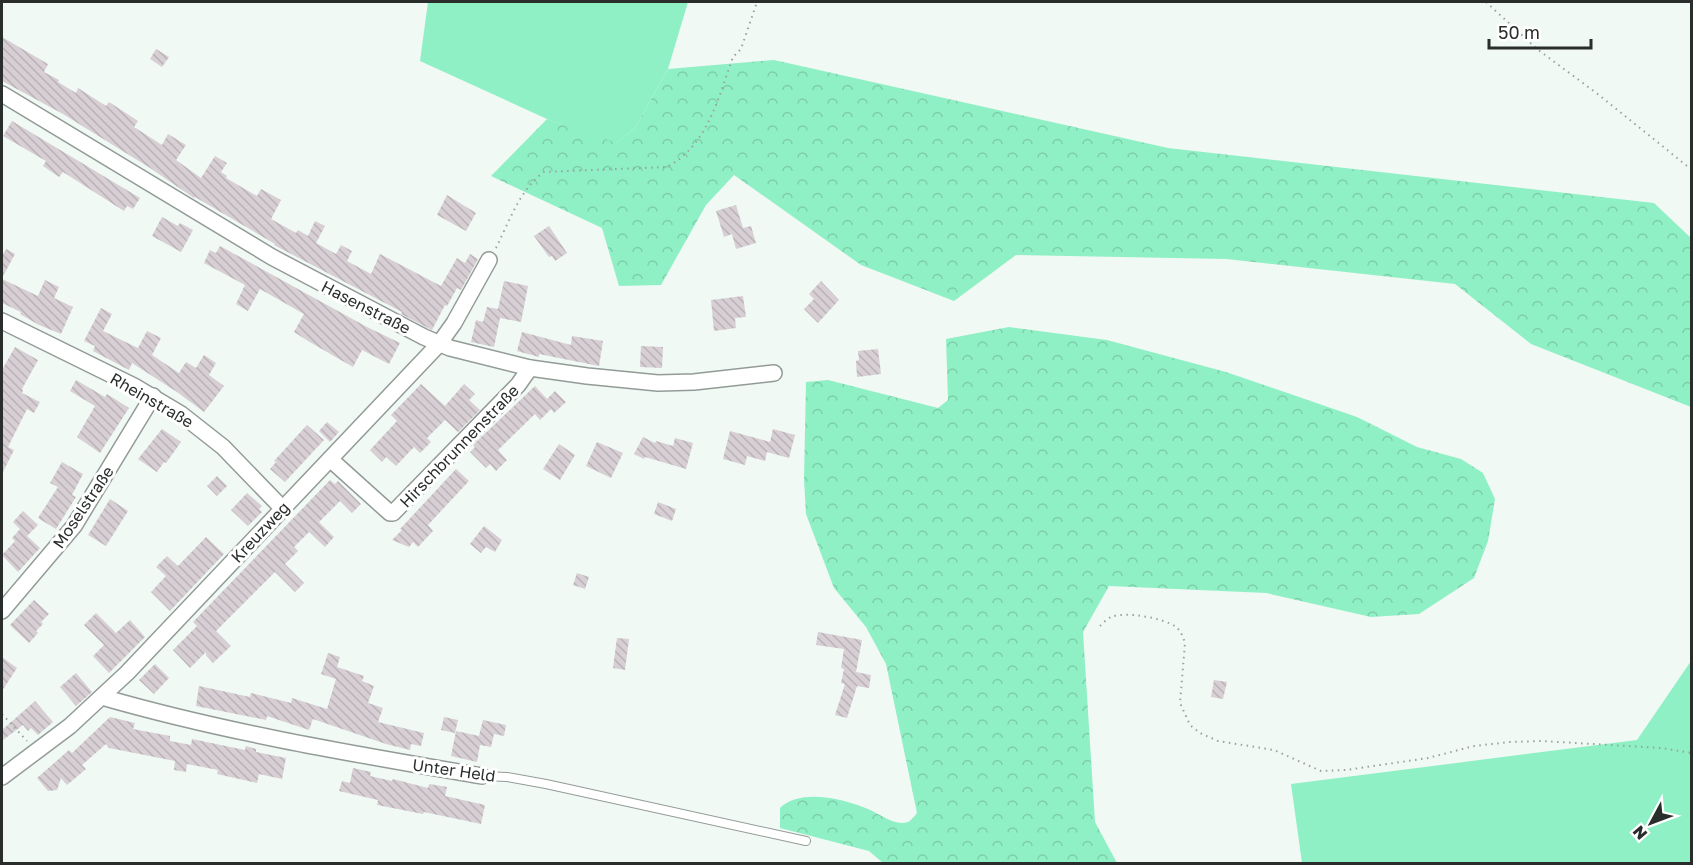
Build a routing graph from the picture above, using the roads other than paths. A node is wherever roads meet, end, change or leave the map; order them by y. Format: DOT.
graph roads {
  1 [pos="2,94"];
  2 [pos="489,260"];
  3 [pos="2,324"];
  4 [pos="439,344"];
  5 [pos="530,368"];
  6 [pos="774,373"];
  7 [pos="153,396"];
  8 [pos="330,459"];
  9 [pos="282,508"];
  10 [pos="2,611"];
  11 [pos="102,697"];
  12 [pos="482,776"];
  13 [pos="2,777"];
  14 [pos="806,841"];
  1 -- 4 [label="street, Hasenstraße"];
  2 -- 4 [label="street, Kreuzweg"];
  3 -- 7 [label="street, Rheinstraße"];
  4 -- 5 [label="street, Hasenstraße"];
  4 -- 8 [label="street, Kreuzweg"];
  5 -- 6 [label="street, Hasenstraße"];
  5 -- 8 [label="street, Hirschbrunnenstraße"];
  7 -- 9 [label="street, Rheinstraße"];
  7 -- 10 [label="street, Moselstraße"];
  8 -- 9 [label="street, Kreuzweg"];
  9 -- 11 [label="street, Kreuzweg"];
  11 -- 12 [label="street, Unter Held"];
  11 -- 13 [label="street, Kreuzweg"];
  12 -- 14 [label="lane, Unter Held"];
}
